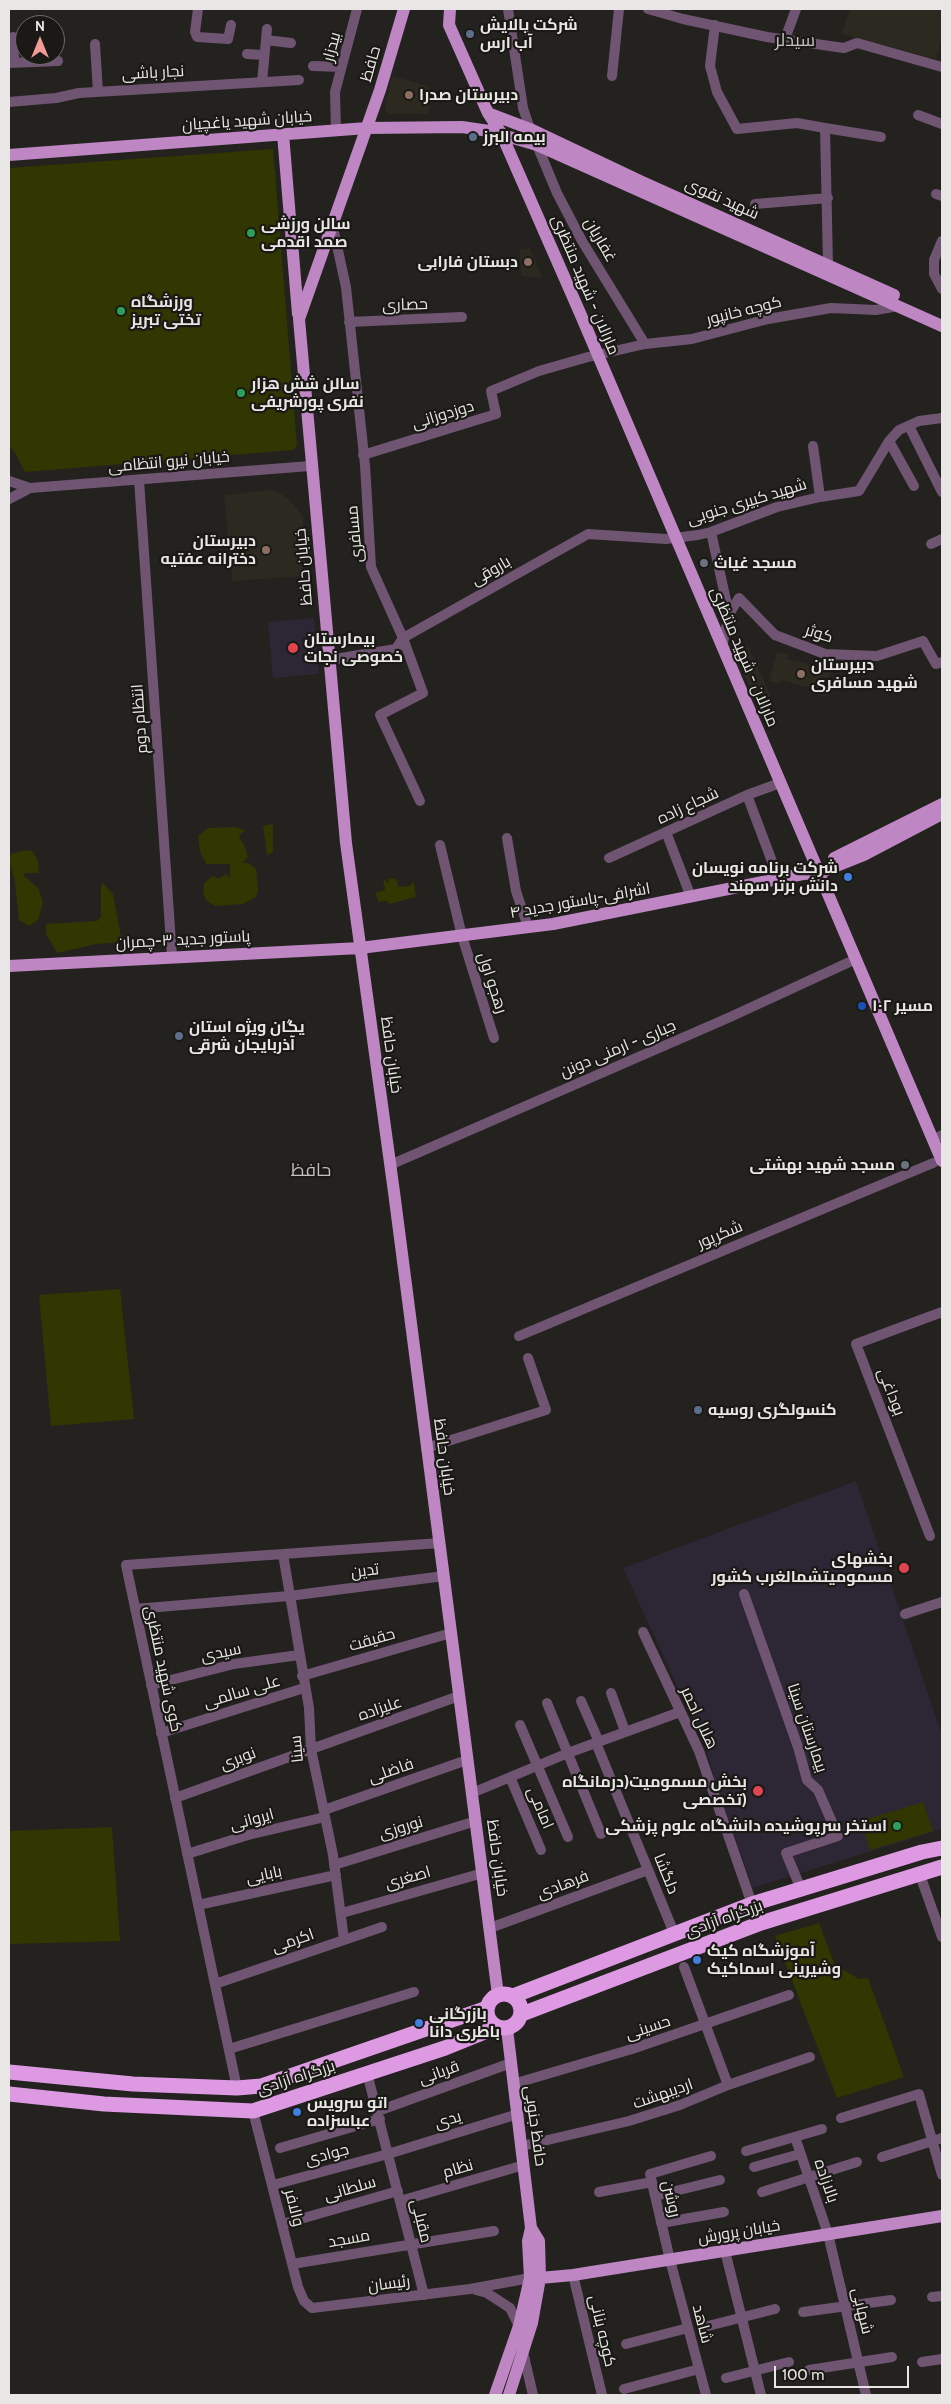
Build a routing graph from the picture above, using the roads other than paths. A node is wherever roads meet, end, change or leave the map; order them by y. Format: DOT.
graph roads {
  1 [pos="198,9"];
  2 [pos="357,9"];
  3 [pos="404,9"];
  4 [pos="439,9"];
  5 [pos="450,9"];
  6 [pos="508,9"];
  7 [pos="619,9"];
  8 [pos="648,9"];
  9 [pos="796,9"];
  10 [pos="231,25"];
  11 [pos="449,25"];
  12 [pos="715,25"];
  13 [pos="13,37"];
  14 [pos="785,39"];
  15 [pos="291,43"];
  16 [pos="95,44"];
  17 [pos="247,54"];
  18 [pos="264,55"];
  19 [pos="942,57"];
  20 [pos="11,62"];
  21 [pos="313,66"];
  22 [pos="942,66"];
  23 [pos="342,67"];
  24 [pos="612,76"];
  25 [pos="300,80"];
  26 [pos="262,82"];
  27 [pos="98,92"];
  28 [pos="9,102"];
  29 [pos="488,113"];
  30 [pos="918,115"];
  31 [pos="942,124"];
  32 [pos="367,128"];
  33 [pos="825,128"];
  34 [pos="530,129"];
  35 [pos="336,130"];
  36 [pos="495,132"];
  37 [pos="283,134"];
  38 [pos="881,137"];
  39 [pos="537,145"];
  40 [pos="9,155"];
  41 [pos="828,198"];
  42 [pos="755,204"];
  43 [pos="332,221"];
  44 [pos="942,241"];
  45 [pos="828,264"];
  46 [pos="942,289"];
  47 [pos="898,306"];
  48 [pos="462,317"];
  49 [pos="942,317"];
  50 [pos="299,319"];
  51 [pos="349,322"];
  52 [pos="942,326"];
  53 [pos="645,344"];
  54 [pos="593,356"];
  55 [pos="942,418"];
  56 [pos="909,426"];
  57 [pos="889,441"];
  58 [pos="813,446"];
  59 [pos="363,455"];
  60 [pos="310,466"];
  61 [pos="138,480"];
  62 [pos="9,481"];
  63 [pos="914,486"];
  64 [pos="30,488"];
  65 [pos="942,492"];
  66 [pos="820,497"];
  67 [pos="9,499"];
  68 [pos="711,532"];
  69 [pos="676,538"];
  70 [pos="942,539"];
  71 [pos="931,544"];
  72 [pos="728,614"];
  73 [pos="403,638"];
  74 [pos="722,647"];
  75 [pos="329,660"];
  76 [pos="942,662"];
  77 [pos="780,783"];
  78 [pos="747,795"];
  79 [pos="420,801"];
  80 [pos="942,804"];
  81 [pos="942,814"];
  82 [pos="666,832"];
  83 [pos="507,838"];
  84 [pos="440,845"];
  85 [pos="609,858"];
  86 [pos="818,870"];
  87 [pos="779,880"];
  88 [pos="691,897"];
  89 [pos="528,928"];
  90 [pos="462,936"];
  91 [pos="360,948"];
  92 [pos="172,957"];
  93 [pos="856,959"];
  94 [pos="9,966"];
  95 [pos="494,1038"];
  96 [pos="938,1137"];
  97 [pos="938,1162"];
  98 [pos="390,1165"];
  99 [pos="942,1312"];
  100 [pos="519,1336"];
  101 [pos="528,1358"];
  102 [pos="426,1448"];
  103 [pos="930,1536"];
  104 [pos="440,1543"];
  105 [pos="283,1554"];
  106 [pos="444,1576"];
  107 [pos="744,1594"];
  108 [pos="289,1596"];
  109 [pos="942,1602"];
  110 [pos="135,1609"];
  111 [pos="906,1614"];
  112 [pos="451,1632"];
  113 [pos="643,1632"];
  114 [pos="299,1655"];
  115 [pos="302,1676"];
  116 [pos="151,1685"];
  117 [pos="304,1688"];
  118 [pos="611,1693"];
  119 [pos="459,1696"];
  120 [pos="581,1701"];
  121 [pos="547,1703"];
  122 [pos="680,1712"];
  123 [pos="520,1725"];
  124 [pos="625,1731"];
  125 [pos="161,1733"];
  126 [pos="598,1743"];
  127 [pos="311,1749"];
  128 [pos="568,1753"];
  129 [pos="467,1760"];
  130 [pos="539,1765"];
  131 [pos="510,1777"];
  132 [pos="472,1792"];
  133 [pos="175,1798"];
  134 [pos="325,1814"];
  135 [pos="476,1821"];
  136 [pos="601,1834"];
  137 [pos="568,1837"];
  138 [pos="942,1844"];
  139 [pos="942,1848"];
  140 [pos="541,1850"];
  141 [pos="922,1852"];
  142 [pos="187,1854"];
  143 [pos="942,1867"];
  144 [pos="335,1870"];
  145 [pos="648,1870"];
  146 [pos="942,1872"];
  147 [pos="483,1873"];
  148 [pos="920,1875"];
  149 [pos="801,1889"];
  150 [pos="752,1904"];
  151 [pos="198,1905"];
  152 [pos="342,1912"];
  153 [pos="382,1926"];
  154 [pos="490,1928"];
  155 [pos="674,1933"];
  156 [pos="942,1937"];
  157 [pos="344,1940"];
  158 [pos="684,1967"];
  159 [pos="215,1984"];
  160 [pos="414,1992"];
  161 [pos="506,1995"];
  162 [pos="789,1995"];
  163 [pos="487,2008"];
  164 [pos="522,2014"];
  165 [pos="706,2026"];
  166 [pos="502,2028"];
  167 [pos="229,2049"];
  168 [pos="810,2057"];
  169 [pos="511,2063"];
  170 [pos="9,2072"];
  171 [pos="367,2073"];
  172 [pos="513,2084"];
  173 [pos="728,2085"];
  174 [pos="237,2088"];
  175 [pos="9,2094"];
  176 [pos="254,2111"];
  177 [pos="518,2114"];
  178 [pos="379,2115"];
  179 [pos="841,2118"];
  180 [pos="822,2129"];
  181 [pos="795,2137"];
  182 [pos="937,2139"];
  183 [pos="522,2146"];
  184 [pos="280,2148"];
  185 [pos="746,2151"];
  186 [pos="388,2154"];
  187 [pos="800,2154"];
  188 [pos="712,2156"];
  189 [pos="882,2157"];
  190 [pos="857,2162"];
  191 [pos="524,2166"];
  192 [pos="754,2167"];
  193 [pos="942,2175"];
  194 [pos="651,2178"];
  195 [pos="809,2178"];
  196 [pos="720,2180"];
  197 [pos="273,2185"];
  198 [pos="599,2192"];
  199 [pos="762,2192"];
  200 [pos="399,2196"];
  201 [pos="655,2196"];
  202 [pos="724,2212"];
  203 [pos="942,2216"];
  204 [pos="661,2223"];
  205 [pos="283,2224"];
  206 [pos="494,2231"];
  207 [pos="828,2234"];
  208 [pos="411,2243"];
  209 [pos="725,2251"];
  210 [pos="670,2260"];
  211 [pos="292,2264"];
  212 [pos="573,2275"];
  213 [pos="535,2278"];
  214 [pos="470,2289"];
  215 [pos="424,2295"];
  216 [pos="891,2300"];
  217 [pos="845,2307"];
  218 [pos="312,2308"];
  219 [pos="775,2309"];
  220 [pos="802,2312"];
  221 [pos="742,2317"];
  222 [pos="519,2326"];
  223 [pos="704,2327"];
  224 [pos="688,2328"];
  225 [pos="626,2344"];
  226 [pos="523,2352"];
  227 [pos="892,2357"];
  228 [pos="942,2360"];
  229 [pos="789,2362"];
  230 [pos="858,2362"];
  231 [pos="922,2362"];
  232 [pos="699,2369"];
  233 [pos="755,2370"];
  234 [pos="809,2370"];
  235 [pos="726,2378"];
  236 [pos="624,2389"];
  237 [pos="495,2395"];
  238 [pos="509,2395"];
  239 [pos="533,2395"];
  240 [pos="602,2395"];
  241 [pos="706,2395"];
  242 [pos="761,2395"];
  243 [pos="866,2395"];
  1 -- 10 [label="street"];
  2 -- 23 [label="street, بیدزار"];
  3 -- 32 [label="main road, حافظ"];
  4 -- 11 [label="main road, مارالان - شهید منتظری"];
  5 -- 11 [label="main road"];
  6 -- 34 [label="street"];
  7 -- 24 [label="street"];
  8 -- 12 [label="street"];
  9 -- 14 [label="street"];
  11 -- 29 [label="main road, مارالان - شهید منتظری"];
  12 -- 14 [label="street"];
  12 -- 33 [label="street"];
  13 -- 20 [label="street"];
  14 -- 22 [label="street"];
  15 -- 18 [label="street"];
  16 -- 27 [label="street"];
  17 -- 18 [label="street"];
  18 -- 26 [label="street"];
  19 -- 22 [label="street"];
  21 -- 23 [label="street"];
  23 -- 35 [label="street, بیدزار"];
  25 -- 26 [label="street, نجار باشی"];
  26 -- 27 [label="street, نجار باشی"];
  27 -- 28 [label="street, نجار باشی"];
  29 -- 34 [label="main road, شهید نقوی"];
  29 -- 36 [label="main road, مارالان - شهید منتظری"];
  30 -- 31 [label="street"];
  32 -- 35 [label="main road, خیابان شهید یاغچیان"];
  32 -- 36 [label="main road, خیابان شهید یاغچیان"];
  32 -- 43 [label="main road, خیابان حافظ"];
  33 -- 38 [label="street"];
  33 -- 41 [label="street"];
  34 -- 45 [label="main road, شهید نقوی"];
  35 -- 37 [label="main road, خیابان شهید یاغچیان"];
  36 -- 39 [label="main road, شهید نقوی"];
  36 -- 54 [label="main road, مارالان - شهید منتظری"];
  37 -- 40 [label="main road, خیابان شهید یاغچیان"];
  37 -- 50 [label="main road"];
  39 -- 47 [label="main road, شهید نقوی"];
  39 -- 53 [label="street, غفاریان"];
  41 -- 42 [label="street"];
  41 -- 45 [label="street"];
  43 -- 50 [label="main road, خیابان حافظ"];
  43 -- 51 [label="street, مسافری"];
  44 -- 46 [label="street"];
  45 -- 49 [label="main road, شهید نقوی"];
  47 -- 52 [label="main road, شهید نقوی"];
  47 -- 53 [label="street, کوچه خانپور"];
  48 -- 51 [label="street, حصاری"];
  50 -- 60 [label="main road, خیابان حافظ"];
  51 -- 59 [label="street, مسافری"];
  53 -- 54 [label="street, کوچه خانپور"];
  54 -- 59 [label="street, دوزدوزانی"];
  54 -- 69 [label="main road, مارالان - شهید منتظری"];
  55 -- 56 [label="street, شهید کبیری جنوبی"];
  56 -- 57 [label="street, شهید کبیری جنوبی"];
  56 -- 65 [label="street"];
  57 -- 63 [label="street"];
  57 -- 66 [label="street, شهید کبیری جنوبی"];
  58 -- 66 [label="street"];
  59 -- 73 [label="street, مسافری"];
  60 -- 61 [label="street, خیابان نیرو انتظامی"];
  60 -- 75 [label="main road, خیابان حافظ"];
  61 -- 64 [label="street, خیابان نیرو انتظامی"];
  61 -- 92 [label="street, انتظام دوم"];
  62 -- 64 [label="street, خیابان نیرو انتظامی"];
  64 -- 67 [label="street, خیابان نیرو انتظامی"];
  66 -- 68 [label="street, شهید کبیری جنوبی"];
  68 -- 69 [label="street, شهید کبیری جنوبی"];
  68 -- 72 [label="street"];
  69 -- 73 [label="street, باروقی"];
  69 -- 74 [label="main road, مارالان - شهید منتظری"];
  70 -- 71 [label="street"];
  72 -- 74 [label="street"];
  72 -- 76 [label="street, کوثر"];
  73 -- 75 [label="street, باروقی"];
  73 -- 79 [label="street, مسافری"];
  74 -- 77 [label="main road, مارالان - شهید منتظری"];
  75 -- 91 [label="main road, خیابان حافظ"];
  77 -- 78 [label="street, شجاع زاده"];
  77 -- 86 [label="main road, مارالان - شهید منتظری"];
  78 -- 82 [label="street, شجاع زاده"];
  78 -- 87 [label="street"];
  80 -- 86 [label="main road"];
  81 -- 86 [label="main road"];
  82 -- 85 [label="street, شجاع زاده"];
  82 -- 88 [label="street"];
  83 -- 89 [label="street"];
  84 -- 90 [label="street, رهجو اول"];
  86 -- 87 [label="main road, اشرافی-پاستور جدید ۴"];
  86 -- 93 [label="main road, مارالان - شهید منتظری"];
  87 -- 88 [label="main road, اشرافی-پاستور جدید ۴"];
  88 -- 89 [label="main road, اشرافی-پاستور جدید ۴"];
  89 -- 90 [label="main road, اشرافی-پاستور جدید ۴"];
  90 -- 91 [label="main road, اشرافی-پاستور جدید ۴"];
  90 -- 95 [label="street, رهجو اول"];
  91 -- 92 [label="main road, پاستور جدید ۳-چمران"];
  91 -- 98 [label="main road, خیابان حافظ"];
  92 -- 94 [label="main road, پاستور جدید ۳-چمران"];
  93 -- 96 [label="main road, مارالان - شهید منتظری"];
  93 -- 98 [label="street, جباری - ارمنی دونن"];
  96 -- 97 [label="main road, مارالان - شهید منتظری"];
  97 -- 100 [label="street, شکرپور"];
  98 -- 102 [label="main road, خیابان حافظ"];
  99 -- 103 [label="street, بوداغی"];
  101 -- 102 [label="street"];
  102 -- 104 [label="main road, خیابان حافظ"];
  104 -- 105 [label="street, کوی شهید منتظری"];
  104 -- 106 [label="main road, خیابان حافظ"];
  105 -- 108 [label="street, سینا"];
  105 -- 110 [label="street, کوی شهید منتظری"];
  106 -- 108 [label="street, تدین"];
  106 -- 112 [label="main road, خیابان حافظ"];
  107 -- 149 [label="street, بیمارستان سینا"];
  108 -- 110 [label="street"];
  108 -- 114 [label="street, سینا"];
  109 -- 111 [label="street"];
  110 -- 116 [label="street, کوی شهید منتظری"];
  112 -- 115 [label="street, حقیقت"];
  112 -- 119 [label="main road, خیابان حافظ"];
  113 -- 122 [label="street, هلال احمر"];
  114 -- 115 [label="street, سینا"];
  114 -- 116 [label="street, سیدی"];
  115 -- 117 [label="street, سینا"];
  116 -- 125 [label="street, کوی شهید منتظری"];
  117 -- 125 [label="street, علی سالمی"];
  117 -- 127 [label="street, سینا"];
  118 -- 124 [label="street"];
  119 -- 127 [label="street, علیزاده"];
  119 -- 129 [label="main road, خیابان حافظ"];
  120 -- 126 [label="street, دلگشا"];
  121 -- 128 [label="street"];
  122 -- 124 [label="street"];
  122 -- 150 [label="street, هلال احمر"];
  123 -- 130 [label="street"];
  124 -- 126 [label="street"];
  125 -- 133 [label="street, کوی شهید منتظری"];
  126 -- 128 [label="street"];
  126 -- 145 [label="street, دلگشا"];
  127 -- 133 [label="street, نوبری"];
  127 -- 134 [label="street, سینا"];
  128 -- 130 [label="street"];
  128 -- 136 [label="street"];
  129 -- 132 [label="main road, خیابان حافظ"];
  129 -- 134 [label="street, فاضلی"];
  130 -- 131 [label="street"];
  130 -- 137 [label="street"];
  131 -- 132 [label="street"];
  131 -- 140 [label="street, امامی"];
  132 -- 135 [label="main road, خیابان حافظ"];
  133 -- 142 [label="street, کوی شهید منتظری"];
  134 -- 142 [label="street, ایروانی"];
  134 -- 144 [label="street, سینا"];
  135 -- 144 [label="street, نوروزی"];
  135 -- 147 [label="main road, خیابان حافظ"];
  138 -- 141 [label="highway, بزرگراه آزادی"];
  139 -- 141 [label="highway, بزرگراه آزادی"];
  141 -- 149 [label="highway, بزرگراه آزادی"];
  142 -- 151 [label="street, کوی شهید منتظری"];
  143 -- 148 [label="highway, بزرگراه آزادی"];
  144 -- 151 [label="street, بابایی"];
  144 -- 152 [label="street, سینا"];
  145 -- 154 [label="street, فرهادی"];
  145 -- 155 [label="street, دلگشا"];
  146 -- 148 [label="highway"];
  147 -- 152 [label="street, اصغری"];
  147 -- 154 [label="main road, خیابان حافظ"];
  148 -- 156 [label="street"];
  148 -- 164 [label="highway, بزرگراه آزادی"];
  149 -- 150 [label="highway, بزرگراه آزادی"];
  150 -- 155 [label="highway, بزرگراه آزادی"];
  151 -- 159 [label="street, کوی شهید منتظری"];
  152 -- 157 [label="street, سینا"];
  153 -- 157 [label="street, اکرمی"];
  154 -- 161 [label="main road, خیابان حافظ"];
  155 -- 161 [label="highway, بزرگراه آزادی"];
  157 -- 159 [label="street, اکرمی"];
  158 -- 165 [label="street"];
  159 -- 167 [label="street, کوی شهید منتظری"];
  160 -- 167 [label="street"];
  161 -- 163 [label="highway"];
  161 -- 164 [label="highway"];
  162 -- 165 [label="street, حسینی"];
  163 -- 166 [label="highway"];
  163 -- 174 [label="highway, بزرگراه آزادی"];
  164 -- 166 [label="highway"];
  165 -- 172 [label="street, حسینی"];
  165 -- 173 [label="street"];
  166 -- 169 [label="main road, حافظ جنوبی"];
  166 -- 171 [label="highway, بزرگراه آزادی"];
  167 -- 174 [label="street, کوی شهید منتظری"];
  168 -- 173 [label="street, اردیبهشت"];
  169 -- 172 [label="main road, حافظ جنوبی"];
  169 -- 178 [label="street, قربانی"];
  170 -- 174 [label="highway, بزرگراه آزادی"];
  171 -- 176 [label="highway, بزرگراه آزادی"];
  171 -- 178 [label="street, مقبلی"];
  172 -- 177 [label="main road, حافظ جنوبی"];
  173 -- 183 [label="street, اردیبهشت"];
  175 -- 176 [label="highway, بزرگراه آزادی"];
  176 -- 197 [label="street, والافر"];
  177 -- 183 [label="main road, حافظ جنوبی"];
  177 -- 186 [label="street, یدی"];
  178 -- 184 [label="street, قربانی"];
  178 -- 186 [label="street, مقبلی"];
  179 -- 182 [label="street"];
  180 -- 181 [label="street"];
  181 -- 185 [label="street"];
  181 -- 187 [label="street, بالازاده"];
  182 -- 189 [label="street"];
  182 -- 193 [label="street"];
  183 -- 191 [label="main road, حافظ جنوبی"];
  186 -- 197 [label="street, جوادی"];
  186 -- 200 [label="street, مقبلی"];
  187 -- 192 [label="street"];
  187 -- 195 [label="street, بالازاده"];
  188 -- 194 [label="street"];
  190 -- 195 [label="street"];
  191 -- 200 [label="street, نظام"];
  191 -- 213 [label="main road, حافظ جنوبی"];
  194 -- 198 [label="street"];
  194 -- 201 [label="street, روشن"];
  195 -- 199 [label="street"];
  195 -- 207 [label="street, بالازاده"];
  196 -- 201 [label="street"];
  197 -- 205 [label="street, والافر"];
  200 -- 205 [label="street, سلطانی"];
  200 -- 208 [label="street, مقبلی"];
  201 -- 204 [label="street, روشن"];
  202 -- 204 [label="street"];
  203 -- 207 [label="main road, خیابان پرورش"];
  204 -- 210 [label="street, روشن"];
  205 -- 211 [label="street, والافر"];
  206 -- 208 [label="street, مسجد"];
  207 -- 209 [label="main road, خیابان پرورش"];
  207 -- 217 [label="street, شهابی"];
  208 -- 211 [label="street, مسجد"];
  208 -- 215 [label="street, مقبلی"];
  209 -- 210 [label="main road, خیابان پرورش"];
  209 -- 221 [label="street"];
  210 -- 212 [label="main road, خیابان پرورش"];
  210 -- 224 [label="street, شاهد"];
  211 -- 218 [label="street, والافر"];
  212 -- 213 [label="main road, خیابان پرورش"];
  212 -- 240 [label="street, کوچه بنانی"];
  213 -- 214 [label="street, رئیسان"];
  213 -- 222 [label="main road, حافظ جنوبی"];
  213 -- 226 [label="main road, حافظ جنوبی"];
  214 -- 215 [label="street, رئیسان"];
  214 -- 222 [label="street"];
  215 -- 218 [label="street, رئیسان"];
  216 -- 217 [label="street"];
  217 -- 220 [label="street"];
  217 -- 230 [label="street, شهابی"];
  219 -- 221 [label="street"];
  221 -- 223 [label="street"];
  221 -- 233 [label="street"];
  222 -- 237 [label="main road, حافظ جنوبی"];
  224 -- 225 [label="street"];
  224 -- 232 [label="street, شاهد"];
  226 -- 238 [label="main road, حافظ جنوبی"];
  226 -- 239 [label="street"];
  227 -- 230 [label="street"];
  228 -- 231 [label="street"];
  229 -- 233 [label="street"];
  230 -- 234 [label="street"];
  230 -- 243 [label="street, شهابی"];
  232 -- 236 [label="street"];
  232 -- 241 [label="street, شاهد"];
  233 -- 235 [label="street"];
  233 -- 242 [label="street"];
}
